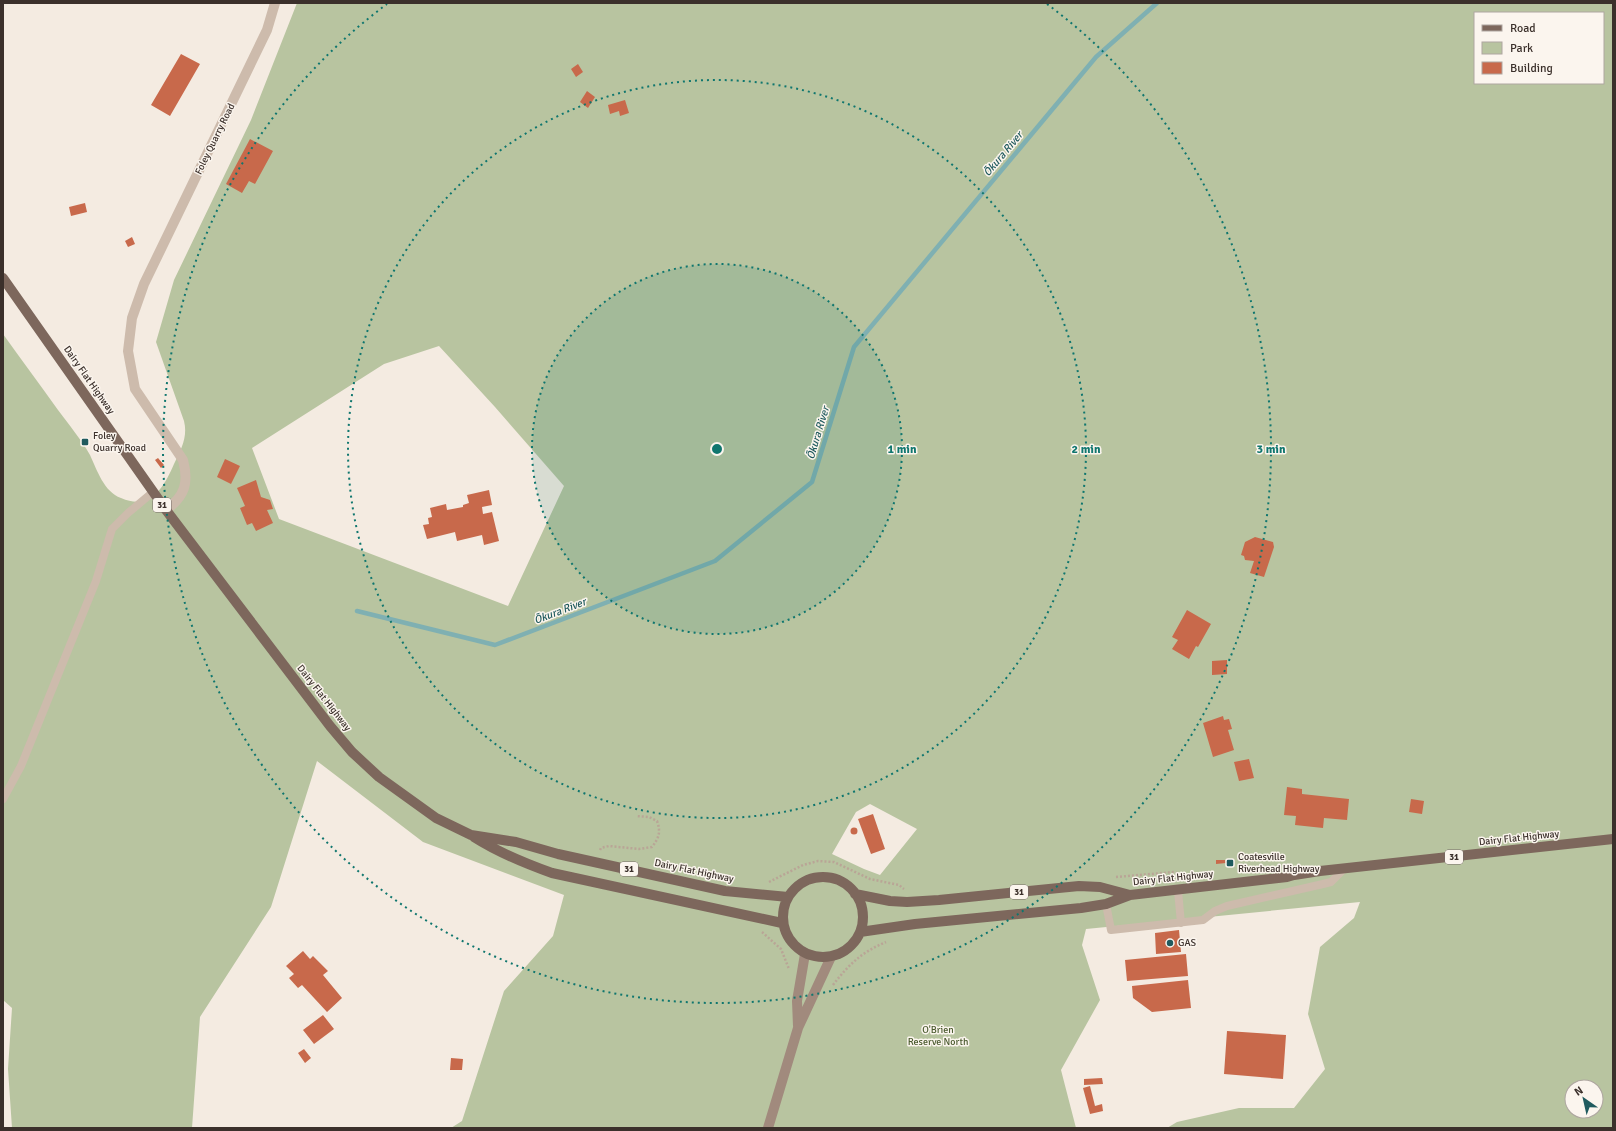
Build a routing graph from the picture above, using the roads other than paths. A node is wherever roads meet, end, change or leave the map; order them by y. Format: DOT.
graph roads {
  1 [pos="275,3"];
  2 [pos="3,278"];
  3 [pos="153,492"];
  4 [pos="166,510"];
  5 [pos="3,799"];
  6 [pos="471,835"];
  7 [pos="1613,839"];
  8 [pos="1344,869"];
  9 [pos="1178,891"];
  10 [pos="855,894"];
  11 [pos="1130,895"];
  12 [pos="788,897"];
  13 [pos="1106,904"];
  14 [pos="782,923"];
  15 [pos="1181,923"];
  16 [pos="860,932"];
  17 [pos="805,954"];
  18 [pos="831,957"];
  19 [pos="798,1028"];
  20 [pos="768,1128"];
  1 -- 4 [label="street, Foley Quarry Road"];
  2 -- 3 [label="main road, Dairy Flat Highway / 31"];
  3 -- 4 [label="main road, Dairy Flat Highway / 31"];
  3 -- 5 [label="lane"];
  4 -- 6 [label="main road, Dairy Flat Highway / 31"];
  6 -- 12 [label="main road, Dairy Flat Highway / 31"];
  6 -- 14 [label="main road"];
  7 -- 8 [label="main road, Dairy Flat Highway / 31"];
  8 -- 9 [label="main road, Dairy Flat Highway / 31"];
  8 -- 15 [label="lane"];
  9 -- 11 [label="main road, Dairy Flat Highway / 31"];
  9 -- 15 [label="lane"];
  10 -- 11 [label="main road, Dairy Flat Highway / 31"];
  10 -- 12 [label="main road"];
  10 -- 16 [label="main road"];
  11 -- 13 [label="main road"];
  12 -- 14 [label="main road"];
  13 -- 15 [label="lane"];
  13 -- 16 [label="main road"];
  14 -- 17 [label="main road"];
  16 -- 18 [label="main road"];
  17 -- 18 [label="main road"];
  17 -- 19 [label="main road"];
  18 -- 19 [label="main road"];
  19 -- 20 [label="main road"];
}
